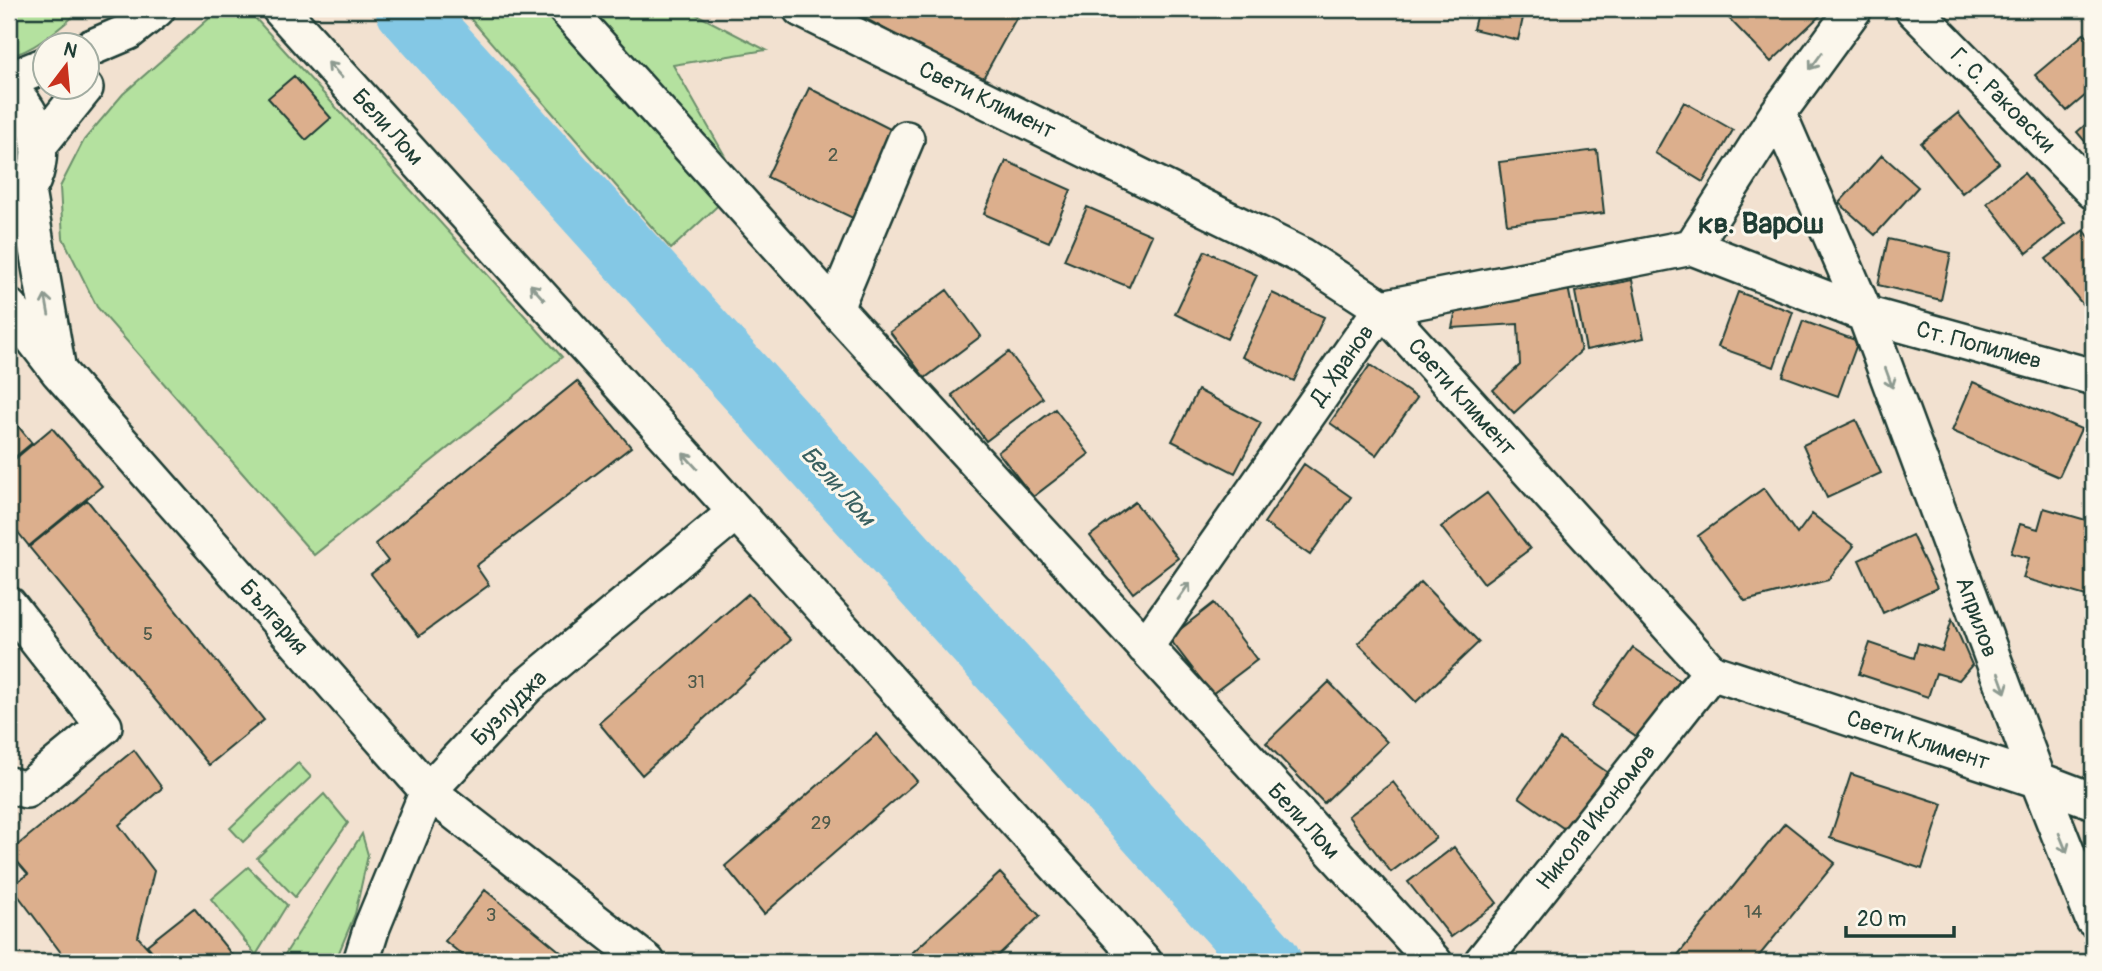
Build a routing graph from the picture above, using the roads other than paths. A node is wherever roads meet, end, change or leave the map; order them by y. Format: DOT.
graph roads {
  1 [pos="157,9"];
  2 [pos="280,9"];
  3 [pos="566,9"];
  4 [pos="801,9"];
  5 [pos="1854,9"];
  6 [pos="1913,9"];
  7 [pos="128,33"];
  8 [pos="102,43"];
  9 [pos="102,66"];
  10 [pos="32,71"];
  11 [pos="9,80"];
  12 [pos="9,90"];
  13 [pos="73,102"];
  14 [pos="1778,113"];
  15 [pos="906,139"];
  16 [pos="39,145"];
  17 [pos="2093,191"];
  18 [pos="18,200"];
  19 [pos="1692,247"];
  20 [pos="9,307"];
  21 [pos="835,308"];
  22 [pos="1382,308"];
  23 [pos="1866,314"];
  24 [pos="59,372"];
  25 [pos="2093,377"];
  26 [pos="736,512"];
  27 [pos="9,605"];
  28 [pos="1145,647"];
  29 [pos="1711,672"];
  30 [pos="2038,780"];
  31 [pos="9,785"];
  32 [pos="428,791"];
  33 [pos="2093,801"];
  34 [pos="2093,919"];
  35 [pos="361,962"];
  36 [pos="646,962"];
  37 [pos="1144,962"];
  38 [pos="1434,962"];
  39 [pos="1482,962"];
  1 -- 7 [label="street"];
  26 -- 2 [label="street, Бели Лом, one-way"];
  3 -- 21 [label="street, Бели Лом"];
  4 -- 22 [label="street, Свети Климент"];
  5 -- 14 [label="street, one-way"];
  6 -- 17 [label="street, Г. С. Раковски"];
  7 -- 8 [label="street"];
  7 -- 9 [label="street"];
  10 -- 11 [label="street"];
  12 -- 16 [label="street"];
  13 -- 16 [label="street"];
  14 -- 19 [label="street"];
  14 -- 23 [label="street, Априлов"];
  15 -- 21 [label="street"];
  16 -- 18 [label="street"];
  24 -- 18 [label="street, one-way"];
  19 -- 22 [label="street, Д. Хранов"];
  19 -- 23 [label="street, Ст. Попилиев"];
  20 -- 24 [label="street, България"];
  21 -- 28 [label="street, Бели Лом"];
  28 -- 22 [label="street, Д. Хранов, one-way"];
  22 -- 29 [label="street, Свети Климент"];
  23 -- 25 [label="street, Ст. Попилиев"];
  23 -- 30 [label="street, Априлов, one-way"];
  24 -- 32 [label="street, България"];
  26 -- 32 [label="street, Бузлуджа"];
  26 -- 37 [label="street, Бели Лом"];
  27 -- 31 [label="street"];
  28 -- 38 [label="street, Бели Лом"];
  29 -- 30 [label="street, Свети Климент"];
  29 -- 39 [label="street, Никола Икономов"];
  30 -- 33 [label="street, Свети Климент"];
  30 -- 34 [label="street, Априлов, one-way"];
  32 -- 35 [label="street, Бузлуджа"];
  32 -- 36 [label="street, България"];
}
